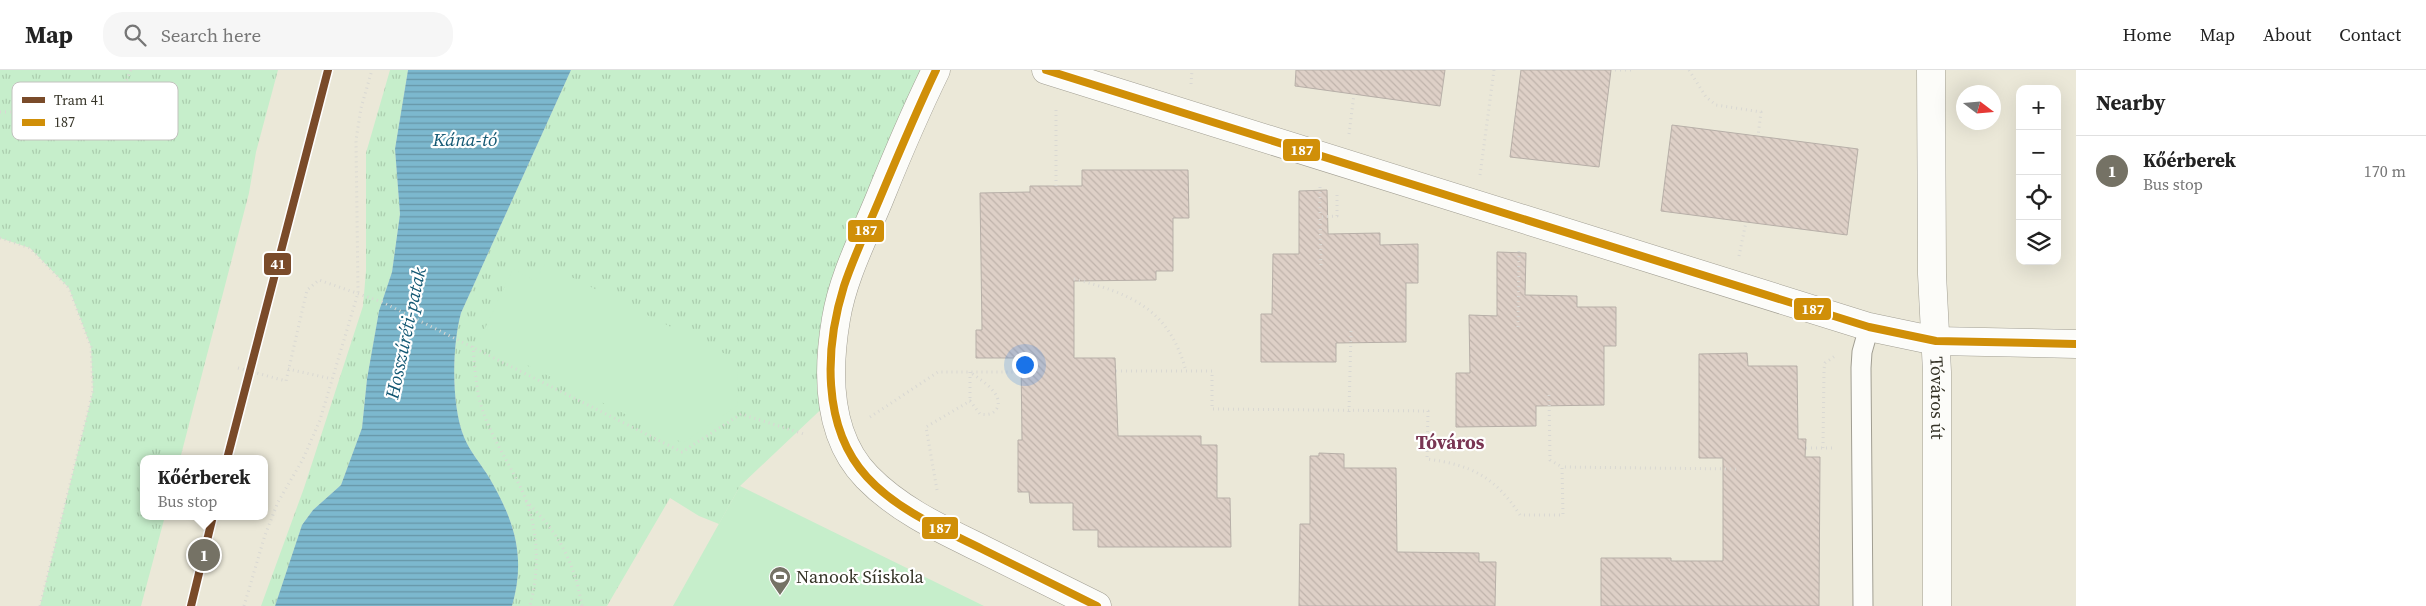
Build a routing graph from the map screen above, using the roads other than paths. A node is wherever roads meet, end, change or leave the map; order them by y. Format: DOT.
graph roads {
  1 [pos="936,70"];
  2 [pos="1046,70"];
  3 [pos="1932,70"];
  4 [pos="1869,327"];
  5 [pos="1936,341"];
  6 [pos="2076,344"];
  7 [pos="1097,606"];
  8 [pos="1862,606"];
  9 [pos="1937,606"];
  1 -- 7 [label="street"];
  2 -- 4 [label="street"];
  3 -- 5 [label="street, Tóváros út"];
  4 -- 5 [label="street"];
  4 -- 8 [label="lane"];
  5 -- 6 [label="street"];
  5 -- 9 [label="street, Tóváros út"];
}
